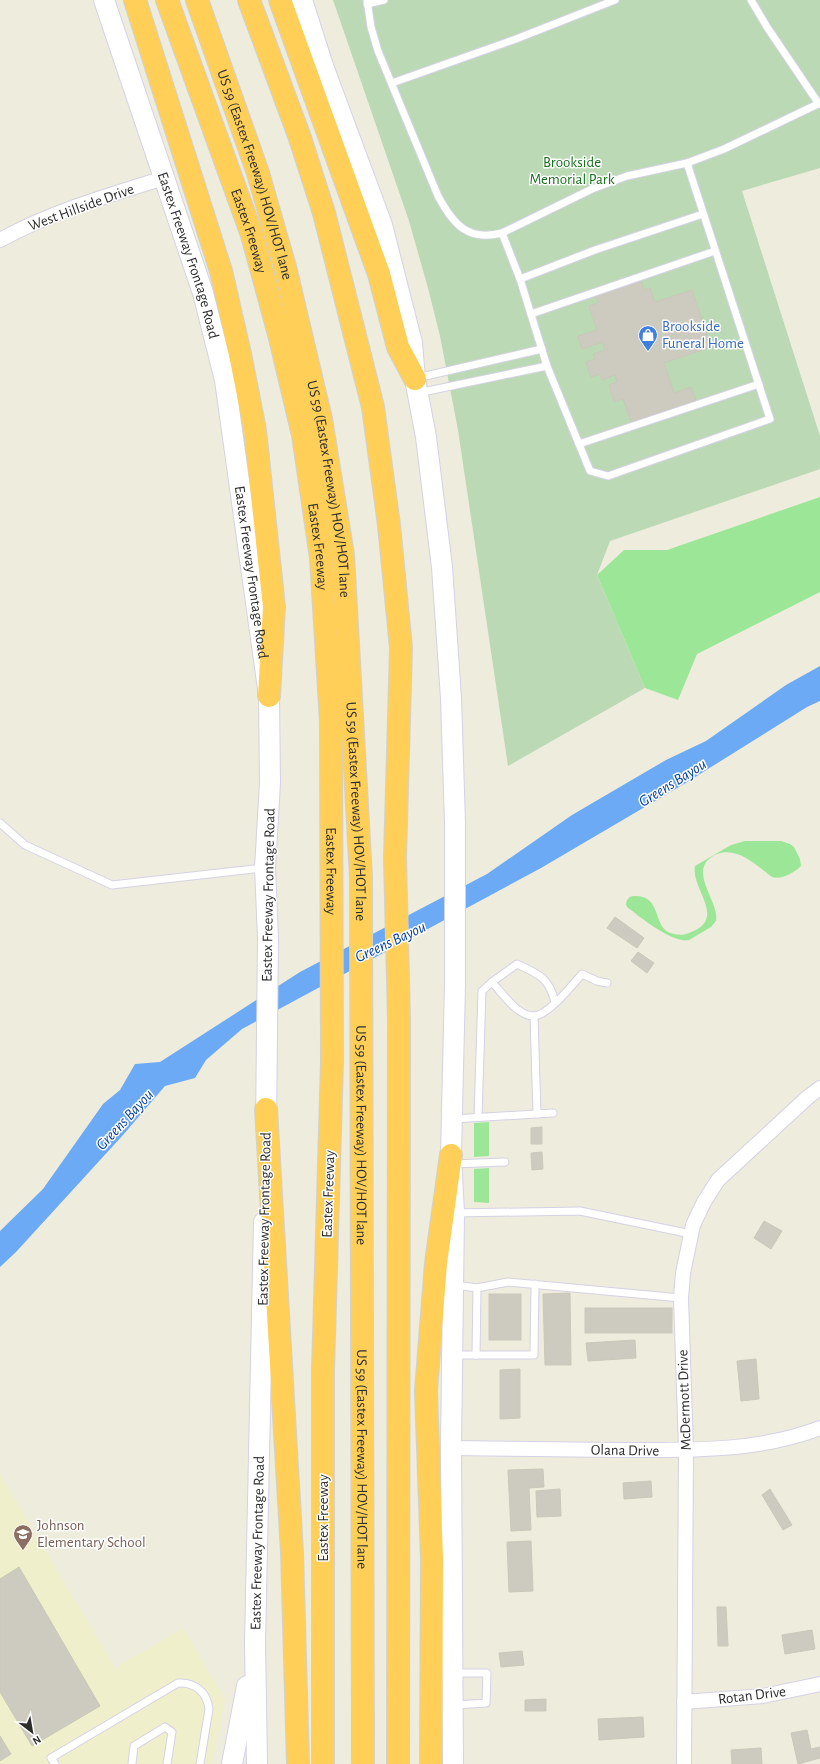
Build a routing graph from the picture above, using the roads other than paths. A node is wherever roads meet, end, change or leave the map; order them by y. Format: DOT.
graph roads {
  1 [pos="104,0"];
  2 [pos="135,0"];
  3 [pos="167,0"];
  4 [pos="197,0"];
  5 [pos="249,0"];
  6 [pos="280,0"];
  7 [pos="302,0"];
  8 [pos="384,0"];
  9 [pos="615,0"];
  10 [pos="751,0"];
  11 [pos="367,2"];
  12 [pos="392,83"];
  13 [pos="820,104"];
  14 [pos="687,164"];
  15 [pos="164,178"];
  16 [pos="703,214"];
  17 [pos="502,232"];
  18 [pos="0,240"];
  19 [pos="715,251"];
  20 [pos="520,279"];
  21 [pos="530,314"];
  22 [pos="542,349"];
  23 [pos="547,366"];
  24 [pos="758,384"];
  25 [pos="417,386"];
  26 [pos="579,444"];
  27 [pos="270,696"];
  28 [pos="0,823"];
  29 [pos="265,868"];
  30 [pos="492,982"];
  31 [pos="607,983"];
  32 [pos="555,1002"];
  33 [pos="534,1016"];
  34 [pos="820,1088"];
  35 [pos="266,1109"];
  36 [pos="553,1113"];
  37 [pos="537,1114"];
  38 [pos="478,1117"];
  39 [pos="451,1119"];
  40 [pos="451,1159"];
  41 [pos="505,1162"];
  42 [pos="454,1213"];
  43 [pos="691,1234"];
  44 [pos="535,1284"];
  45 [pos="454,1285"];
  46 [pos="477,1288"];
  47 [pos="681,1298"];
  48 [pos="453,1355"];
  49 [pos="476,1355"];
  50 [pos="820,1428"];
  51 [pos="451,1448"];
  52 [pos="686,1450"];
  53 [pos="255,1643"];
  54 [pos="452,1673"];
  55 [pos="820,1684"];
  56 [pos="684,1702"];
  57 [pos="452,1705"];
  58 [pos="55,1764"];
  59 [pos="132,1764"];
  60 [pos="167,1764"];
  61 [pos="200,1764"];
  62 [pos="232,1764"];
  63 [pos="256,1764"];
  64 [pos="298,1764"];
  65 [pos="323,1764"];
  66 [pos="363,1764"];
  67 [pos="398,1764"];
  68 [pos="430,1764"];
  69 [pos="453,1764"];
  70 [pos="684,1764"];
  1 -- 15 [label="main road, Eastex Freeway Frontage Road"];
  2 -- 27 [label="highway"];
  3 -- 65 [label="highway, Eastex Freeway"];
  4 -- 66 [label="highway, US 59 (Eastex Freeway) HOV/HOT lane"];
  5 -- 67 [label="highway"];
  6 -- 25 [label="highway"];
  7 -- 25 [label="main road"];
  8 -- 11 [label="lane"];
  9 -- 12 [label="lane"];
  10 -- 13 [label="lane"];
  11 -- 12 [label="lane"];
  12 -- 17 [label="lane"];
  13 -- 14 [label="lane"];
  14 -- 16 [label="lane"];
  14 -- 17 [label="lane"];
  15 -- 18 [label="street, West Hillside Drive"];
  15 -- 27 [label="main road, Eastex Freeway Frontage Road"];
  16 -- 19 [label="lane"];
  16 -- 20 [label="lane"];
  17 -- 20 [label="lane"];
  19 -- 21 [label="lane"];
  19 -- 24 [label="lane"];
  20 -- 21 [label="lane"];
  21 -- 22 [label="lane"];
  22 -- 23 [label="lane"];
  22 -- 25 [label="lane"];
  23 -- 25 [label="lane"];
  23 -- 26 [label="lane"];
  24 -- 26 [label="lane"];
  24 -- 26 [label="lane"];
  25 -- 39 [label="main road"];
  27 -- 29 [label="main road, Eastex Freeway Frontage Road"];
  28 -- 29 [label="lane"];
  29 -- 35 [label="main road, Eastex Freeway Frontage Road"];
  30 -- 32 [label="lane"];
  30 -- 33 [label="lane"];
  30 -- 38 [label="lane"];
  31 -- 32 [label="lane"];
  32 -- 33 [label="lane"];
  33 -- 37 [label="lane"];
  34 -- 43 [label="street, McDermott Drive"];
  35 -- 53 [label="main road, Eastex Freeway Frontage Road"];
  35 -- 64 [label="highway"];
  36 -- 37 [label="lane"];
  37 -- 38 [label="lane"];
  38 -- 39 [label="lane"];
  39 -- 40 [label="main road"];
  40 -- 41 [label="lane"];
  40 -- 42 [label="main road"];
  40 -- 68 [label="highway"];
  42 -- 43 [label="lane"];
  42 -- 45 [label="main road"];
  43 -- 47 [label="street, McDermott Drive"];
  44 -- 46 [label="lane"];
  44 -- 47 [label="lane"];
  44 -- 49 [label="lane"];
  45 -- 46 [label="lane"];
  45 -- 48 [label="main road"];
  46 -- 49 [label="lane"];
  47 -- 52 [label="street, McDermott Drive"];
  48 -- 49 [label="lane"];
  48 -- 51 [label="main road"];
  50 -- 52 [label="street, Olana Drive"];
  51 -- 52 [label="street, Olana Drive"];
  51 -- 54 [label="main road"];
  52 -- 56 [label="street, McDermott Drive"];
  53 -- 62 [label="main road"];
  53 -- 63 [label="main road, Eastex Freeway Frontage Road"];
  54 -- 57 [label="main road"];
  54 -- 57 [label="lane"];
  55 -- 56 [label="street, Rotan Drive"];
  56 -- 70 [label="street, McDermott Drive"];
  57 -- 69 [label="main road"];
  58 -- 61 [label="lane"];
  59 -- 60 [label="lane"];
}
